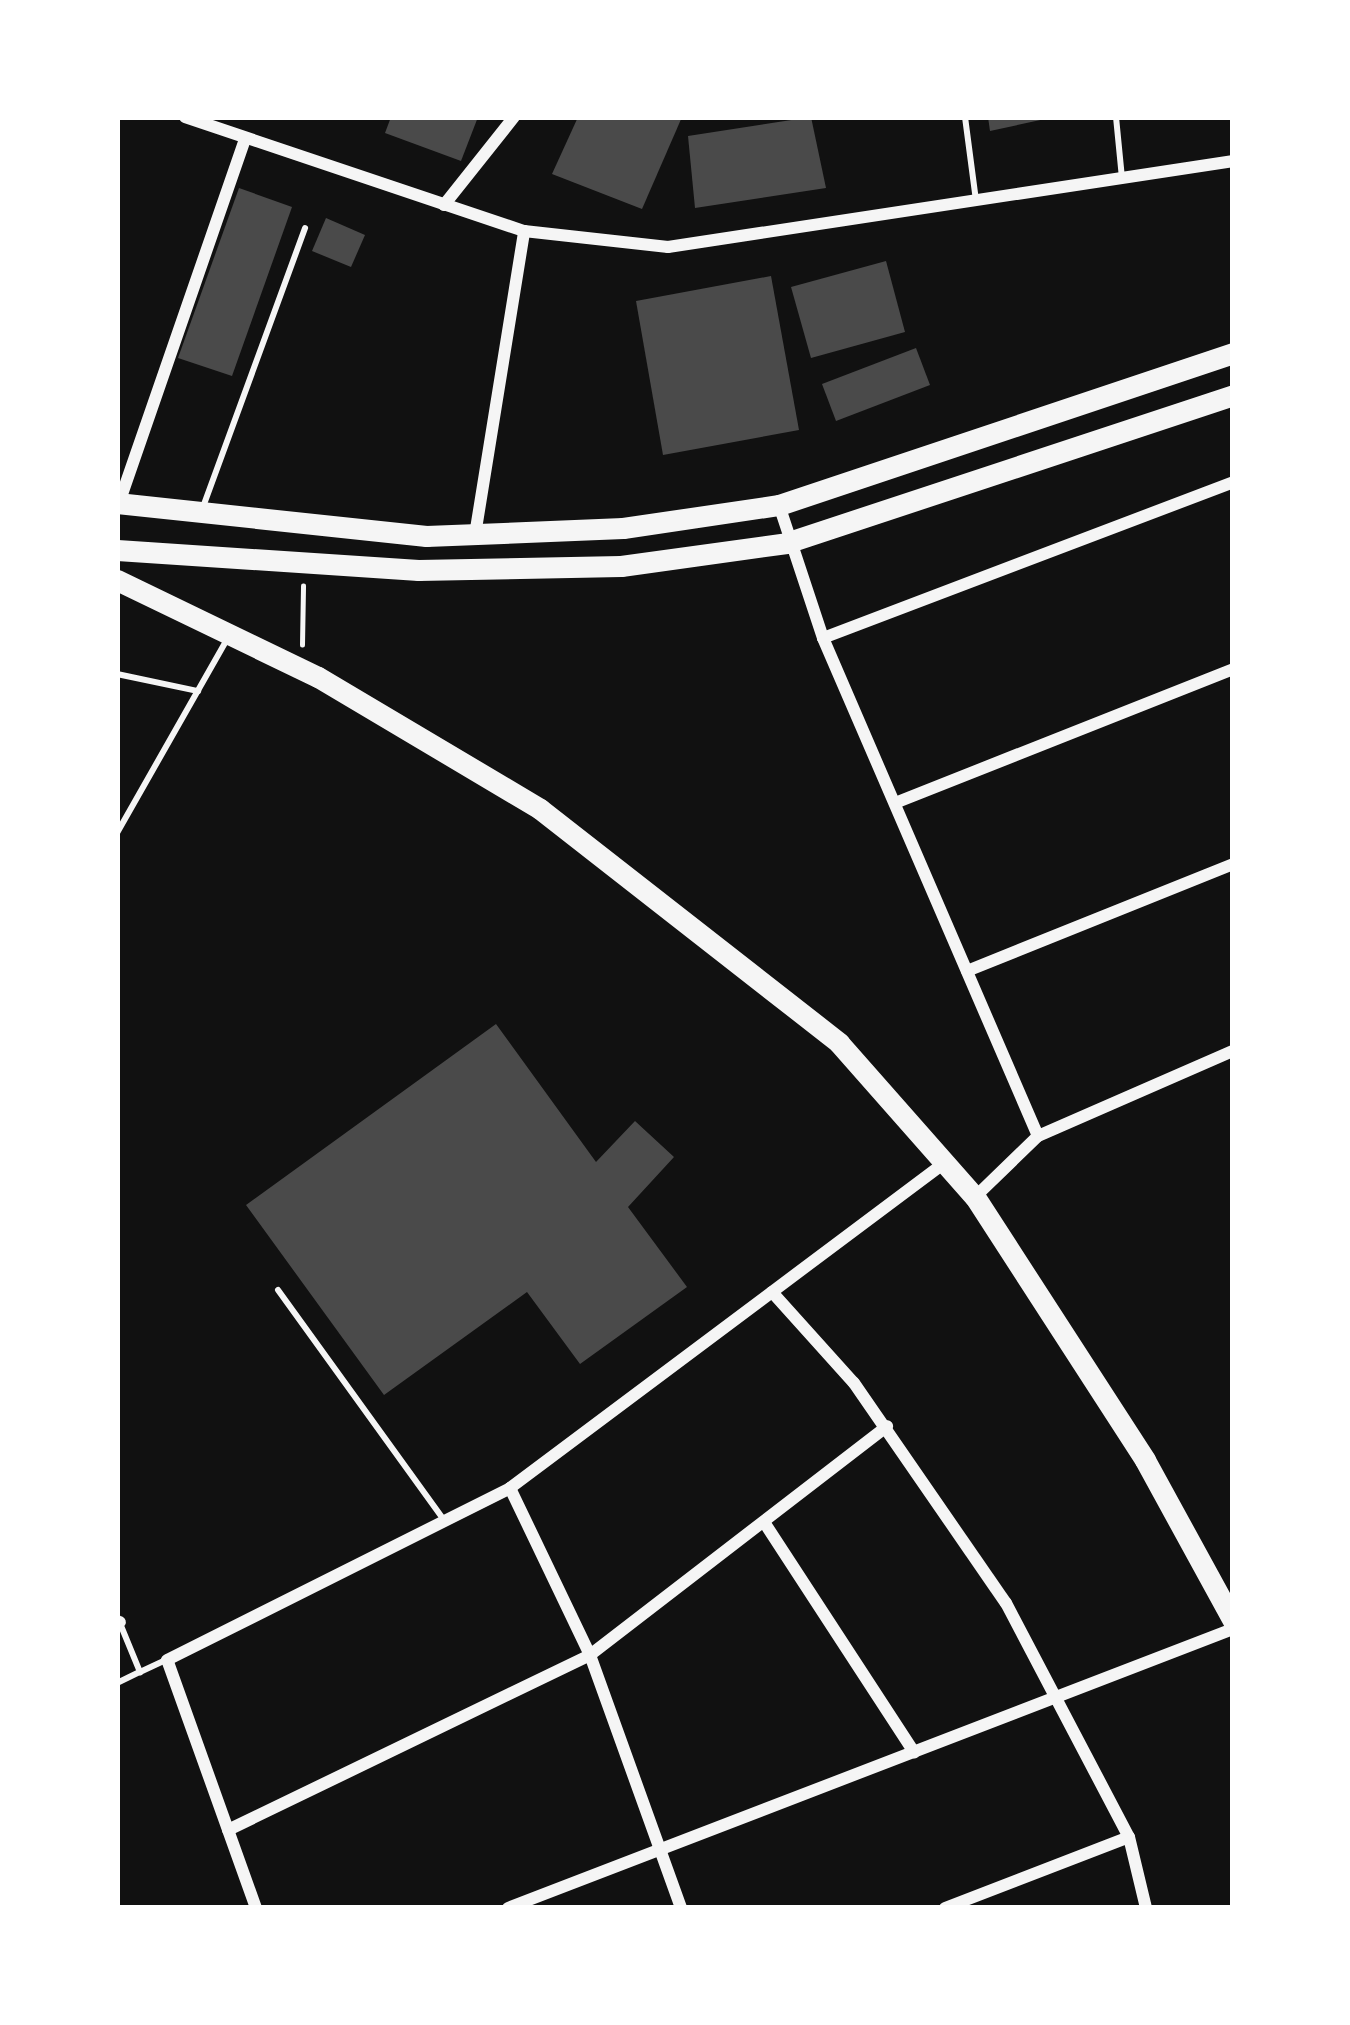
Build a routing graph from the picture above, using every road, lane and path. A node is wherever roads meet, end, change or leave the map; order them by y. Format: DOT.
graph roads {
  1 [pos="185,117"];
  2 [pos="514,117"];
  3 [pos="965,117"];
  4 [pos="1116,117"];
  5 [pos="244,143"];
  6 [pos="1233,161"];
  7 [pos="1122,182"];
  8 [pos="977,204"];
  9 [pos="443,205"];
  10 [pos="304,228"];
  11 [pos="524,231"];
  12 [pos="1233,353"];
  13 [pos="1233,395"];
  14 [pos="1233,482"];
  15 [pos="118,503"];
  16 [pos="779,505"];
  17 [pos="200,515"];
  18 [pos="475,535"];
  19 [pos="786,543"];
  20 [pos="117,550"];
  21 [pos="336,566"];
  22 [pos="117,580"];
  23 [pos="231,633"];
  24 [pos="823,638"];
  25 [pos="1233,669"];
  26 [pos="117,674"];
  27 [pos="318,677"];
  28 [pos="198,692"];
  29 [pos="895,803"];
  30 [pos="117,833"];
  31 [pos="1233,864"];
  32 [pos="967,971"];
  33 [pos="1233,1051"];
  34 [pos="1038,1136"];
  35 [pos="947,1160"];
  36 [pos="975,1197"];
  37 [pos="278,1291"];
  38 [pos="772,1292"];
  39 [pos="887,1426"];
  40 [pos="510,1488"];
  41 [pos="444,1520"];
  42 [pos="764,1522"];
  43 [pos="118,1620"];
  44 [pos="1233,1625"];
  45 [pos="590,1655"];
  46 [pos="167,1660"];
  47 [pos="140,1672"];
  48 [pos="117,1683"];
  49 [pos="1053,1699"];
  50 [pos="914,1753"];
  51 [pos="228,1830"];
  52 [pos="1129,1838"];
  53 [pos="660,1850"];
  54 [pos="256,1908"];
  55 [pos="508,1908"];
  56 [pos="680,1908"];
  57 [pos="945,1908"];
  58 [pos="1146,1908"];
  1 -- 5 [label="street"];
  2 -- 9 [label="street"];
  3 -- 8 [label="lane"];
  4 -- 7 [label="lane"];
  5 -- 9 [label="street"];
  5 -- 15 [label="street"];
  6 -- 7 [label="street"];
  7 -- 8 [label="street"];
  8 -- 11 [label="street"];
  9 -- 11 [label="street"];
  10 -- 17 [label="lane"];
  11 -- 18 [label="street"];
  12 -- 16 [label="main road"];
  13 -- 19 [label="main road"];
  14 -- 24 [label="street"];
  15 -- 17 [label="main road"];
  16 -- 18 [label="main road"];
  16 -- 19 [label="street"];
  17 -- 18 [label="main road"];
  19 -- 21 [label="main road"];
  19 -- 24 [label="street"];
  20 -- 21 [label="main road"];
  21 -- 27 [label="path"];
  22 -- 23 [label="main road"];
  23 -- 27 [label="main road"];
  23 -- 28 [label="lane"];
  24 -- 29 [label="street"];
  25 -- 29 [label="street"];
  26 -- 28 [label="lane"];
  27 -- 35 [label="main road"];
  28 -- 30 [label="lane"];
  29 -- 32 [label="street"];
  31 -- 32 [label="street"];
  32 -- 34 [label="street"];
  33 -- 34 [label="street"];
  34 -- 36 [label="street"];
  35 -- 36 [label="main road"];
  35 -- 38 [label="street"];
  36 -- 44 [label="main road"];
  37 -- 41 [label="lane"];
  38 -- 39 [label="street"];
  38 -- 40 [label="street"];
  39 -- 42 [label="street"];
  39 -- 49 [label="street"];
  40 -- 41 [label="street"];
  40 -- 45 [label="street"];
  41 -- 46 [label="street"];
  42 -- 45 [label="street"];
  42 -- 50 [label="street"];
  43 -- 47 [label="lane"];
  44 -- 49 [label="street"];
  45 -- 51 [label="street"];
  45 -- 53 [label="street"];
  46 -- 47 [label="lane"];
  46 -- 51 [label="street"];
  47 -- 48 [label="lane"];
  49 -- 50 [label="street"];
  49 -- 52 [label="street"];
  50 -- 53 [label="street"];
  51 -- 54 [label="street"];
  52 -- 57 [label="street"];
  52 -- 58 [label="street"];
  53 -- 55 [label="street"];
  53 -- 56 [label="street"];
}
